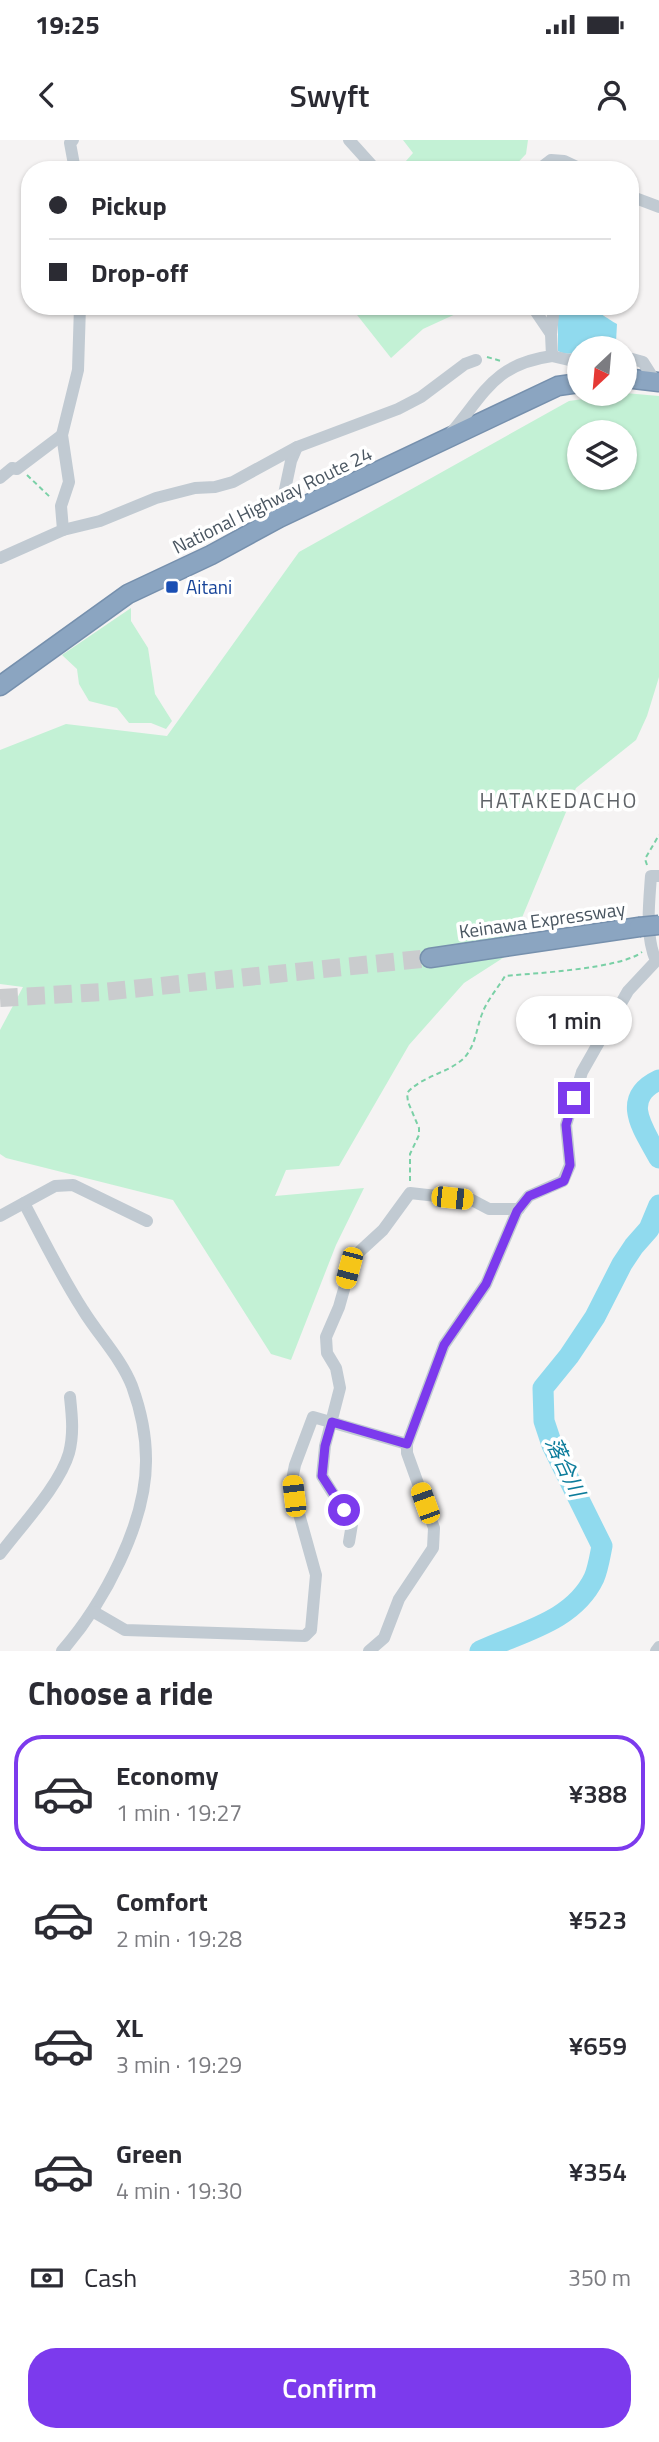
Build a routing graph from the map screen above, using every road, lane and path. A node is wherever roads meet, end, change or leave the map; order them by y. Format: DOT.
graph roads {
  1 [pos="74,140"];
  2 [pos="349,140"];
  3 [pos="73,161"];
  4 [pos="368,161"];
  5 [pos="639,199"];
  6 [pos="659,207"];
  7 [pos="80,315"];
  8 [pos="538,315"];
  9 [pos="553,315"];
  10 [pos="551,334"];
  11 [pos="552,356"];
  12 [pos="476,360"];
  13 [pos="567,360"];
  14 [pos="637,360"];
  15 [pos="637,379"];
  16 [pos="657,381"];
  17 [pos="567,385"];
  18 [pos="62,435"];
  19 [pos="447,438"];
  20 [pos="297,447"];
  21 [pos="19,467"];
  22 [pos="0,478"];
  23 [pos="61,506"];
  24 [pos="279,518"];
  25 [pos="63,530"];
  26 [pos="0,558"];
  27 [pos="0,686"];
  28 [pos="659,835"];
  29 [pos="655,876"];
  30 [pos="659,925"];
  31 [pos="649,945"];
  32 [pos="430,958"];
  33 [pos="410,1193"];
  34 [pos="24,1203"];
  35 [pos="519,1209"];
  36 [pos="0,1216"];
  37 [pos="148,1220"];
  38 [pos="70,1398"];
  39 [pos="332,1422"];
  40 [pos="407,1444"];
  41 [pos="349,1542"];
  42 [pos="0,1554"];
  43 [pos="94,1612"];
  44 [pos="62,1651"];
  45 [pos="369,1651"];
  1 -- 3 [label="street"];
  2 -- 4 [label="street"];
  5 -- 6 [label="street"];
  7 -- 18 [label="street"];
  8 -- 10 [label="street"];
  9 -- 10 [label="street"];
  10 -- 11 [label="street"];
  11 -- 13 [label="street"];
  11 -- 19 [label="street"];
  12 -- 20 [label="street"];
  14 -- 16 [label="street"];
  15 -- 16 [label="highway"];
  17 -- 19 [label="highway, National Highway Route 24"];
  18 -- 21 [label="street"];
  18 -- 23 [label="street"];
  19 -- 24 [label="highway, National Highway Route 24"];
  20 -- 24 [label="street"];
  20 -- 25 [label="street"];
  21 -- 22 [label="street"];
  21 -- 23 [label="path"];
  23 -- 25 [label="street"];
  24 -- 27 [label="highway, National Highway Route 24"];
  25 -- 26 [label="street"];
  28 -- 29 [label="path"];
  29 -- 31 [label="street"];
  30 -- 32 [label="highway, Keinawa Expressway, bridge"];
  31 -- 33 [label="path"];
  31 -- 35 [label="street"];
  33 -- 35 [label="street"];
  33 -- 39 [label="street"];
  34 -- 36 [label="street"];
  34 -- 37 [label="street"];
  34 -- 43 [label="street"];
  35 -- 40 [label="street"];
  38 -- 42 [label="street"];
  39 -- 40 [label="street"];
  39 -- 41 [label="street"];
  39 -- 43 [label="street"];
  40 -- 45 [label="street"];
  43 -- 44 [label="street"];
}
